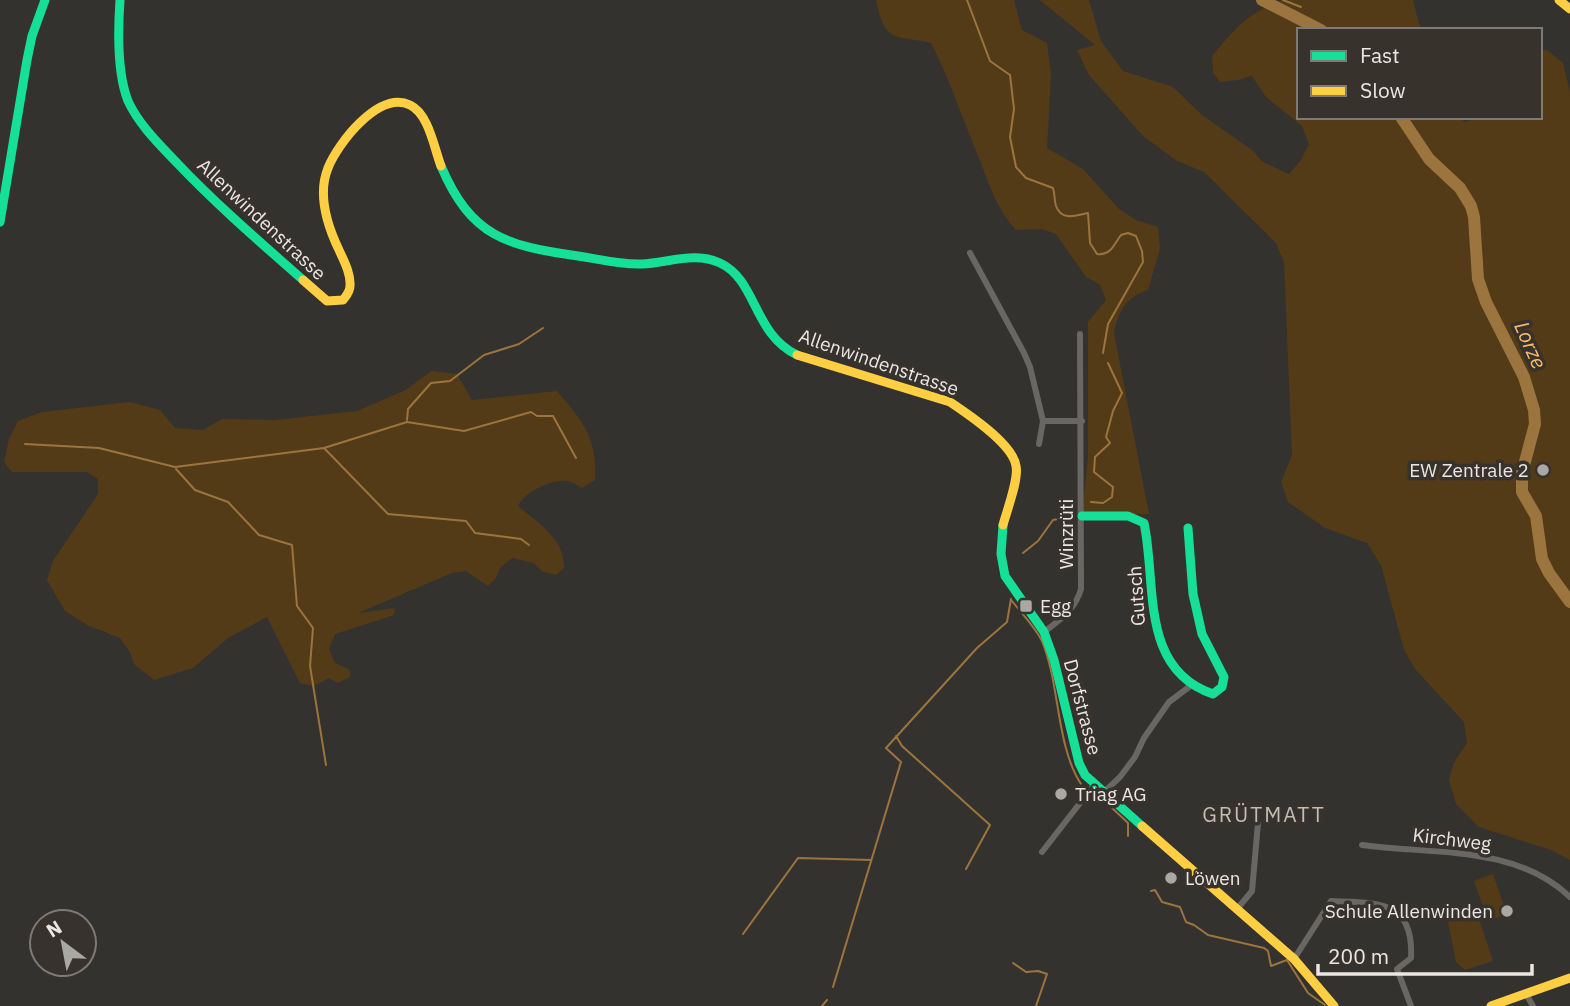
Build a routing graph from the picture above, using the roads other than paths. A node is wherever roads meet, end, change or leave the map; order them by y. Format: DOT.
graph roads {
  1 [pos="45,0"];
  2 [pos="120,0"];
  3 [pos="1559,0"];
  4 [pos="1570,9"];
  5 [pos="6,182"];
  6 [pos="0,199"];
  7 [pos="0,222"];
  8 [pos="970,253"];
  9 [pos="1080,334"];
  10 [pos="977,421"];
  11 [pos="1043,421"];
  12 [pos="1082,421"];
  13 [pos="1039,444"];
  14 [pos="1082,516"];
  15 [pos="1188,528"];
  16 [pos="1044,632"];
  17 [pos="1193,684"];
  18 [pos="1094,785"];
  19 [pos="1103,793"];
  20 [pos="1258,823"];
  21 [pos="1362,845"];
  22 [pos="1042,852"];
  23 [pos="1570,897"];
  24 [pos="1237,909"];
  25 [pos="1294,959"];
  26 [pos="1570,978"];
  27 [pos="1526,994"];
  28 [pos="1334,1006"];
  29 [pos="1410,1006"];
  30 [pos="1491,1006"];
  31 [pos="1533,1006"];
  1 -- 5 [label="street"];
  2 -- 10 [label="street, Allenwindenstrasse"];
  3 -- 4 [label="street"];
  5 -- 6 [label="street"];
  5 -- 7 [label="street"];
  8 -- 11 [label="street"];
  9 -- 12 [label="street, Winzrüti"];
  10 -- 16 [label="street, Dorfstrasse"];
  11 -- 12 [label="street"];
  11 -- 13 [label="street"];
  12 -- 14 [label="street, Winzrüti"];
  14 -- 16 [label="street, Winzrüti"];
  14 -- 17 [label="street, Gutsch"];
  15 -- 17 [label="street"];
  16 -- 18 [label="street, Dorfstrasse"];
  17 -- 19 [label="street"];
  18 -- 19 [label="street, Dorfstrasse"];
  18 -- 22 [label="street"];
  19 -- 24 [label="street, Dorfstrasse"];
  20 -- 24 [label="street"];
  21 -- 23 [label="street, Kirchweg"];
  24 -- 25 [label="street, Dorfstrasse"];
  25 -- 28 [label="street, Dorfstrasse"];
  25 -- 29 [label="street"];
  26 -- 27 [label="street"];
  27 -- 30 [label="street"];
  27 -- 31 [label="street"];
}
